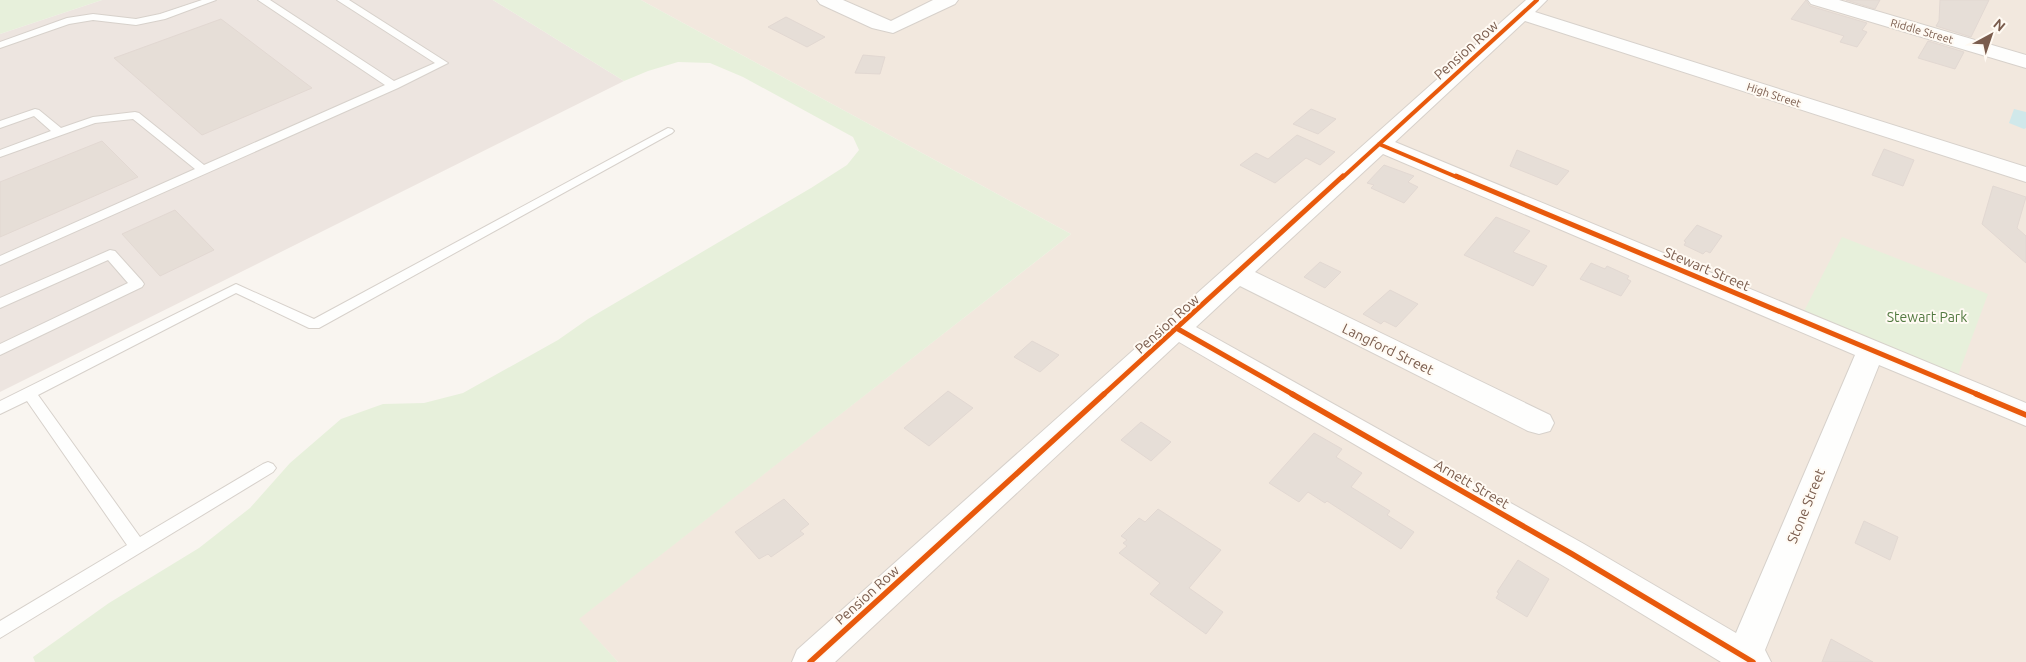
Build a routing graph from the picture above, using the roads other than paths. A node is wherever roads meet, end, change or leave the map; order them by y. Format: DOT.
graph roads {
  1 [pos="211,0"];
  2 [pos="263,0"];
  3 [pos="342,0"];
  4 [pos="827,0"];
  5 [pos="948,0"];
  6 [pos="1818,0"];
  7 [pos="1530,7"];
  8 [pos="0,45"];
  9 [pos="2026,62"];
  10 [pos="394,86"];
  11 [pos="0,125"];
  12 [pos="668,130"];
  13 [pos="59,132"];
  14 [pos="1379,144"];
  15 [pos="0,154"];
  16 [pos="204,171"];
  17 [pos="2026,175"];
  18 [pos="0,262"];
  19 [pos="1238,274"];
  20 [pos="0,304"];
  21 [pos="1178,329"];
  22 [pos="0,350"];
  23 [pos="1871,350"];
  24 [pos="29,393"];
  25 [pos="0,408"];
  26 [pos="2026,415"];
  27 [pos="1539,423"];
  28 [pos="268,468"];
  29 [pos="138,547"];
  30 [pos="0,630"];
  31 [pos="823,658"];
  32 [pos="1746,660"];
  1 -- 8 [label="lane"];
  2 -- 10 [label="lane"];
  3 -- 10 [label="lane"];
  4 -- 5 [label="street"];
  6 -- 9 [label="street, Riddle Street"];
  7 -- 14 [label="street, Pension Row"];
  7 -- 17 [label="street, High Street"];
  10 -- 16 [label="lane"];
  11 -- 13 [label="lane"];
  12 -- 24 [label="lane"];
  13 -- 15 [label="lane"];
  13 -- 16 [label="lane"];
  14 -- 19 [label="street, Pension Row"];
  14 -- 23 [label="street, Stewart Street"];
  16 -- 18 [label="lane"];
  19 -- 21 [label="street, Pension Row"];
  19 -- 27 [label="street, Langford Street"];
  20 -- 22 [label="lane"];
  21 -- 31 [label="street, Pension Row"];
  21 -- 32 [label="street, Arnett Street"];
  23 -- 26 [label="street, Stewart Street"];
  23 -- 32 [label="street, Stone Street"];
  24 -- 25 [label="lane"];
  24 -- 29 [label="lane"];
  28 -- 29 [label="lane"];
  29 -- 30 [label="lane"];
}
